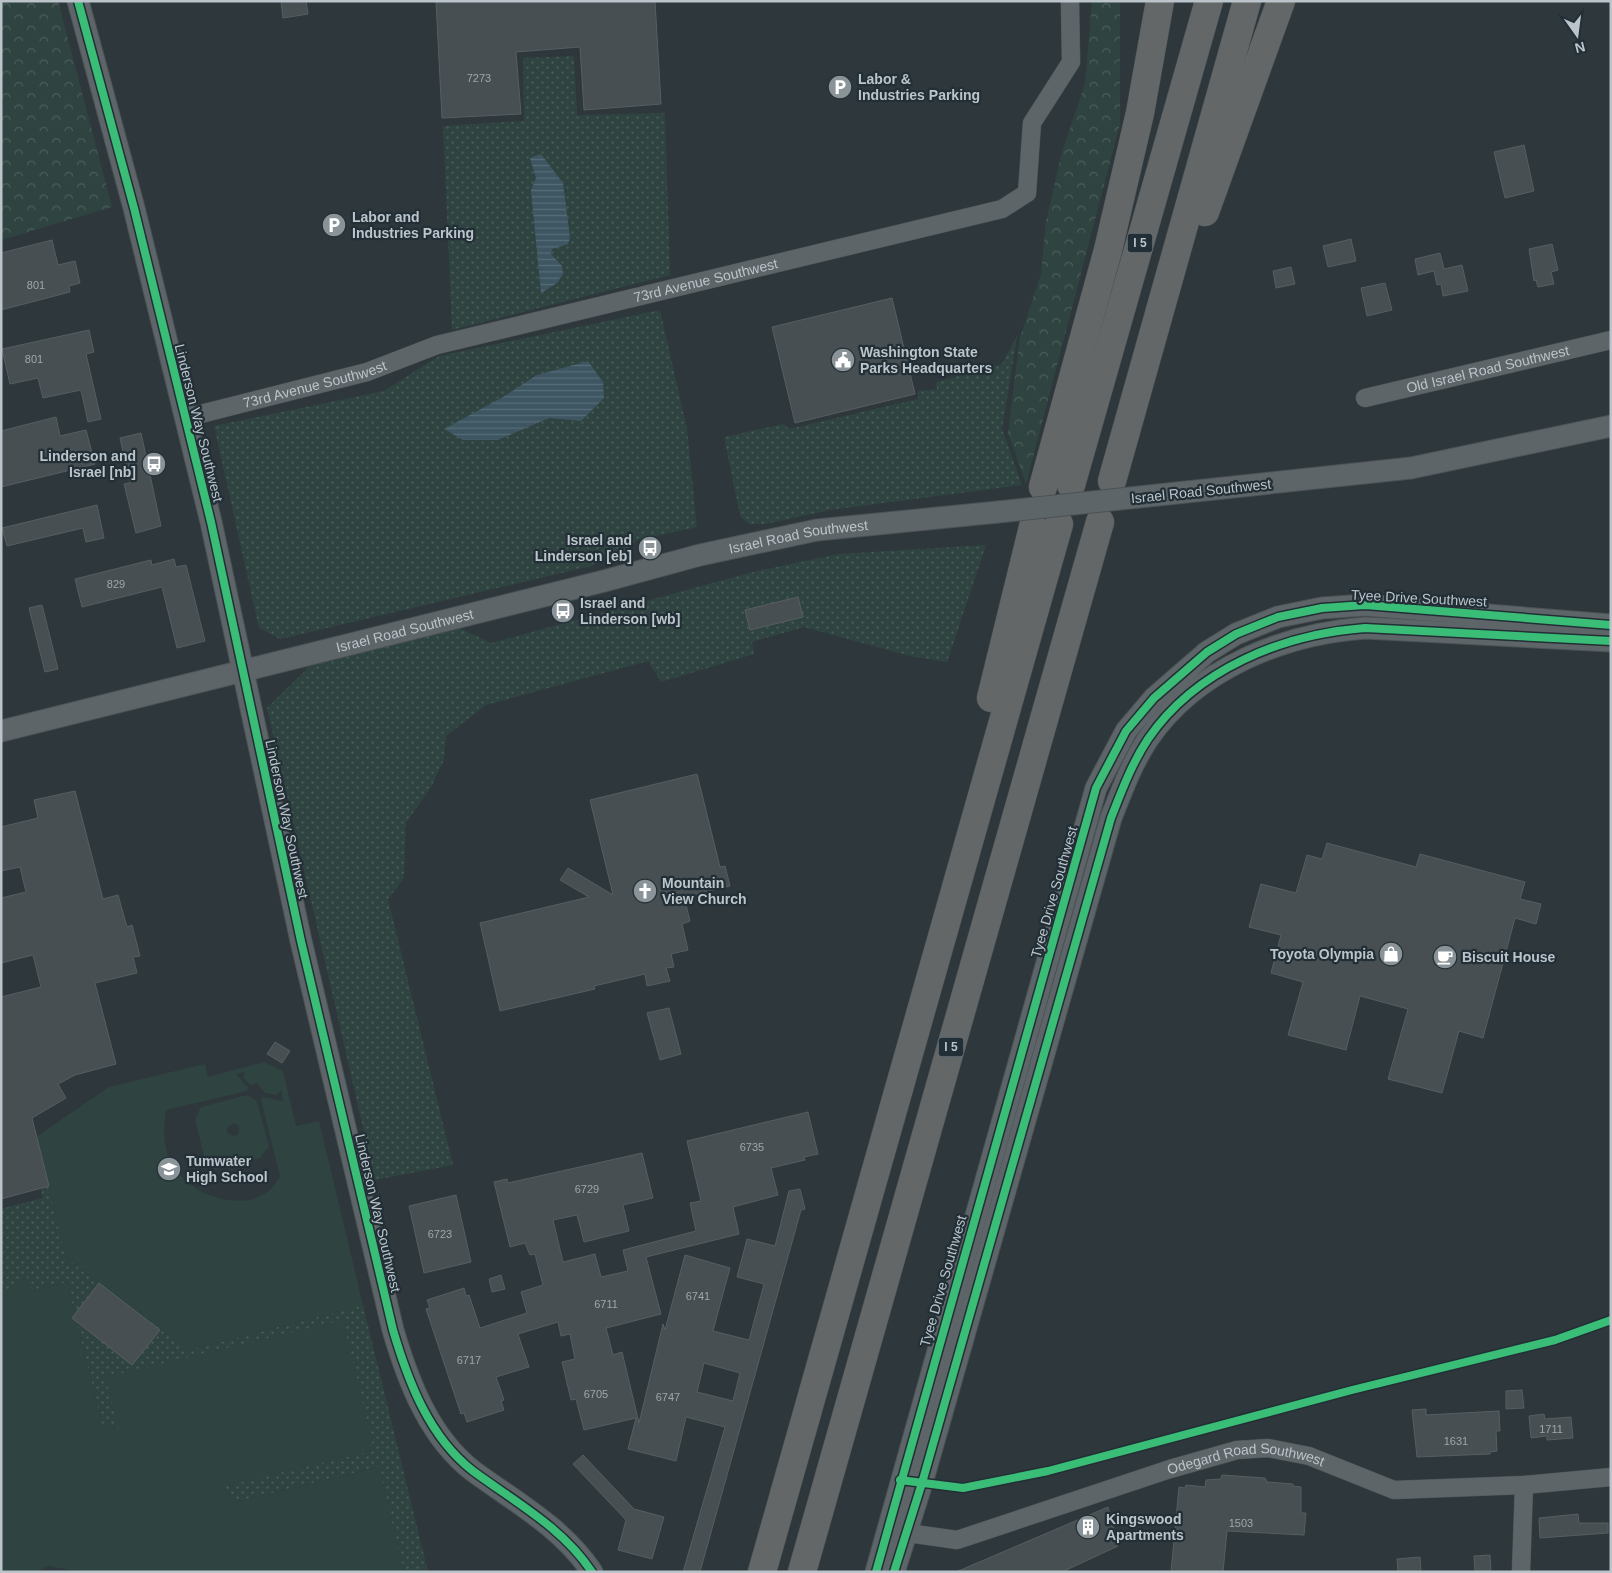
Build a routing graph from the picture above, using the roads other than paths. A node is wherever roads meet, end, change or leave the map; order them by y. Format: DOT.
graph roads {
  1 [pos="78,1"];
  2 [pos="1070,1"];
  3 [pos="1160,1"];
  4 [pos="1209,1"];
  5 [pos="1248,1"];
  6 [pos="1281,1"];
  7 [pos="1611,340"];
  8 [pos="1365,398"];
  9 [pos="185,418"];
  10 [pos="1611,426"];
  11 [pos="1122,444"];
  12 [pos="1112,481"];
  13 [pos="1071,485"];
  14 [pos="1043,487"];
  15 [pos="1100,522"];
  16 [pos="1046,526"];
  17 [pos="1611,625"];
  18 [pos="1611,641"];
  19 [pos="242,671"];
  20 [pos="1,731"];
  21 [pos="1611,1477"];
  22 [pos="1524,1485"];
  23 [pos="896,1531"];
  24 [pos="582,1568"];
  25 [pos="762,1572"];
  26 [pos="802,1572"];
  27 [pos="876,1572"];
  28 [pos="894,1572"];
  29 [pos="1521,1572"];
  1 -- 9 [label="street, Linderson Way Southwest"];
  2 -- 9 [label="street, 73rd Avenue Southwest"];
  3 -- 14 [label="highway"];
  4 -- 13 [label="highway, I 5"];
  5 -- 11 [label="highway"];
  6 -- 11 [label="highway"];
  7 -- 8 [label="street, Old Israel Road Southwest"];
  9 -- 19 [label="street, Linderson Way Southwest"];
  10 -- 19 [label="street, Israel Road Southwest, bridge"];
  11 -- 12 [label="highway"];
  15 -- 26 [label="highway, I 5"];
  16 -- 25 [label="highway"];
  17 -- 23 [label="street, Tyee Drive Southwest"];
  18 -- 23 [label="street, Tyee Drive Southwest"];
  19 -- 20 [label="street, Israel Road Southwest"];
  19 -- 24 [label="street, Linderson Way Southwest"];
  21 -- 22 [label="street, Odegard Road Southwest"];
  22 -- 23 [label="street, Odegard Road Southwest"];
  22 -- 29 [label="street"];
  23 -- 27 [label="street, Tyee Drive Southwest"];
  23 -- 28 [label="street, Tyee Drive Southwest"];
}
